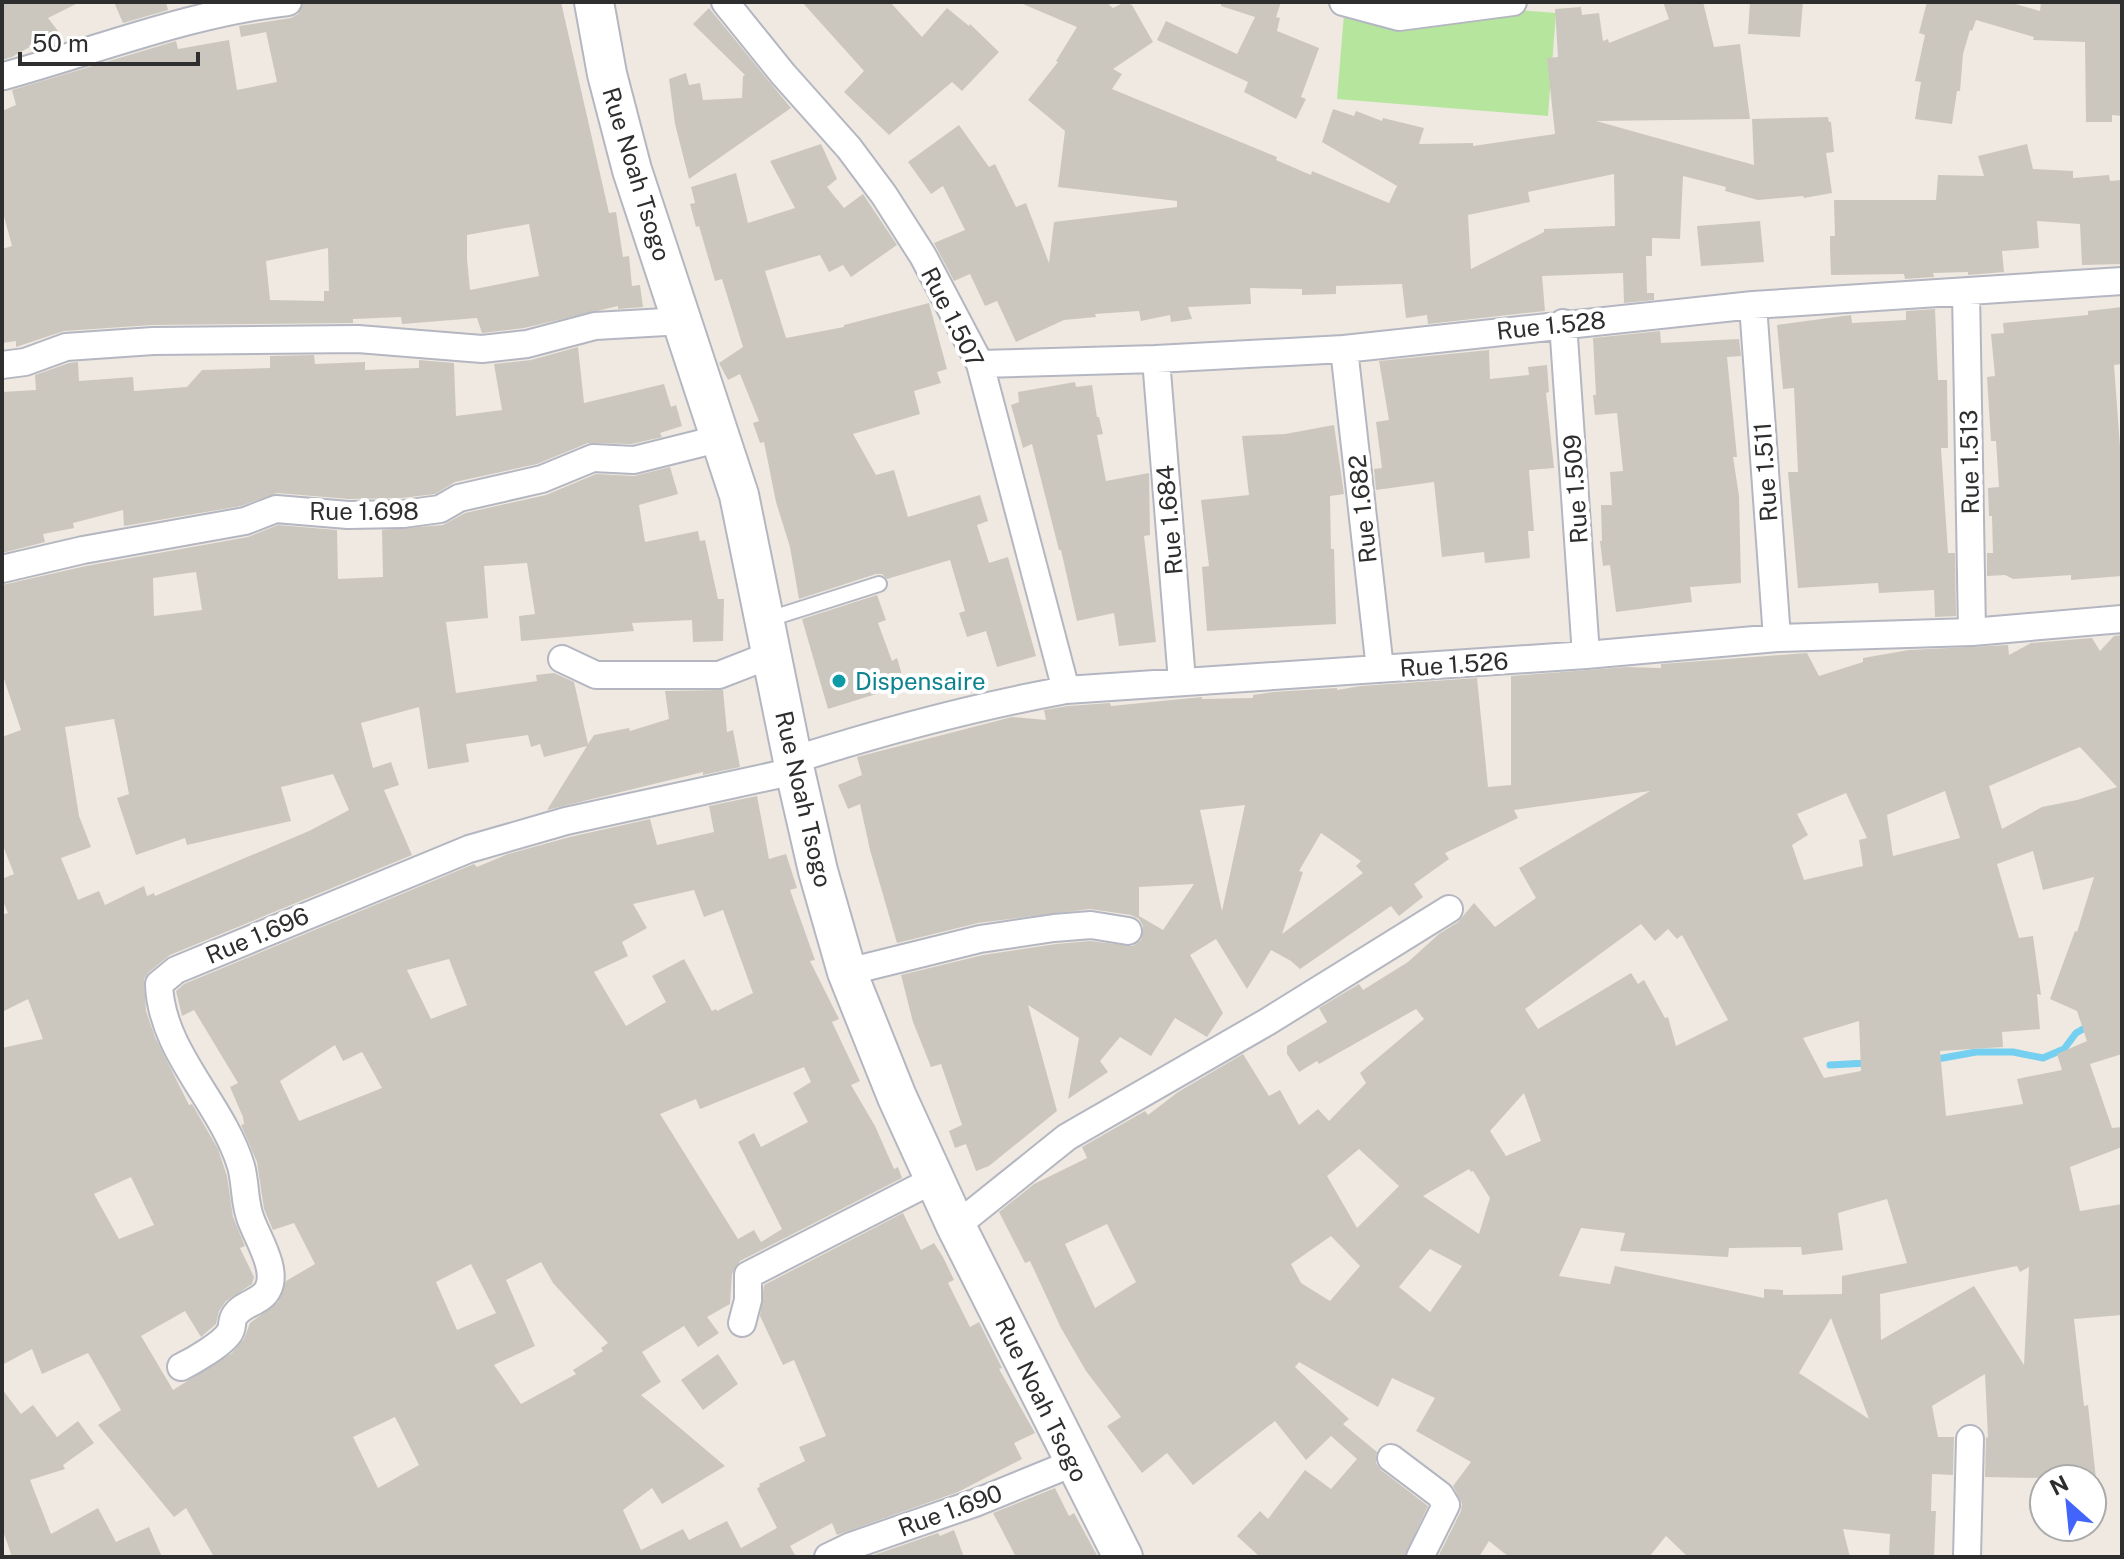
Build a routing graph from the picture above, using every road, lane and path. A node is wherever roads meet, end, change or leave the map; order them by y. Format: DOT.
graph roads {
  1 [pos="288,2"];
  2 [pos="594,2"];
  3 [pos="725,2"];
  4 [pos="1343,2"];
  5 [pos="1513,2"];
  6 [pos="4,76"];
  7 [pos="2122,281"];
  8 [pos="1966,292"];
  9 [pos="1753,305"];
  10 [pos="683,321"];
  11 [pos="1563,323"];
  12 [pos="1344,349"];
  13 [pos="1156,359"];
  14 [pos="980,364"];
  15 [pos="2,365"];
  16 [pos="722,438"];
  17 [pos="2,569"];
  18 [pos="879,584"];
  19 [pos="2122,619"];
  20 [pos="1972,632"];
  21 [pos="769,637"];
  22 [pos="1777,638"];
  23 [pos="1586,655"];
  24 [pos="562,659"];
  25 [pos="1380,669"];
  26 [pos="1182,681"];
  27 [pos="1066,690"];
  28 [pos="794,766"];
  29 [pos="1449,909"];
  30 [pos="1128,931"];
  31 [pos="847,972"];
  32 [pos="935,1179"];
  33 [pos="956,1226"];
  34 [pos="742,1323"];
  35 [pos="181,1367"];
  36 [pos="1970,1439"];
  37 [pos="1391,1458"];
  38 [pos="1073,1463"];
  39 [pos="828,1557"];
  40 [pos="1123,1557"];
  41 [pos="1420,1557"];
  42 [pos="1967,1557"];
  1 -- 6 [label="street"];
  2 -- 10 [label="main road, Rue Noah Tsogo"];
  3 -- 14 [label="street, Rue 1.507"];
  4 -- 5 [label="street"];
  7 -- 8 [label="street, Rue 1.528"];
  8 -- 9 [label="street, Rue 1.528"];
  8 -- 20 [label="street, Rue 1.513"];
  9 -- 11 [label="street, Rue 1.528"];
  9 -- 22 [label="street, Rue 1.511"];
  10 -- 15 [label="street"];
  10 -- 16 [label="main road, Rue Noah Tsogo"];
  11 -- 12 [label="street, Rue 1.528"];
  11 -- 23 [label="street, Rue 1.509"];
  12 -- 13 [label="street, Rue 1.528"];
  12 -- 25 [label="street, Rue 1.682"];
  13 -- 14 [label="street, Rue 1.528"];
  13 -- 26 [label="street, Rue 1.684"];
  14 -- 27 [label="street, Rue 1.507"];
  16 -- 17 [label="street, Rue 1.698"];
  16 -- 21 [label="main road, Rue Noah Tsogo"];
  18 -- 21 [label="lane"];
  19 -- 20 [label="street, Rue 1.526"];
  20 -- 22 [label="street, Rue 1.526"];
  21 -- 24 [label="street"];
  21 -- 28 [label="main road, Rue Noah Tsogo"];
  22 -- 23 [label="street, Rue 1.526"];
  23 -- 25 [label="street, Rue 1.526"];
  25 -- 26 [label="street, Rue 1.526"];
  26 -- 27 [label="street, Rue 1.526"];
  27 -- 28 [label="street, Rue 1.526"];
  28 -- 31 [label="main road, Rue Noah Tsogo"];
  28 -- 35 [label="street, Rue 1.696"];
  29 -- 33 [label="street"];
  30 -- 31 [label="street"];
  31 -- 32 [label="main road, Rue Noah Tsogo"];
  32 -- 33 [label="main road, Rue Noah Tsogo"];
  32 -- 34 [label="street"];
  33 -- 38 [label="main road, Rue Noah Tsogo"];
  36 -- 42 [label="street"];
  37 -- 41 [label="street"];
  38 -- 39 [label="street, Rue 1.690"];
  38 -- 40 [label="main road, Rue Noah Tsogo"];
}
